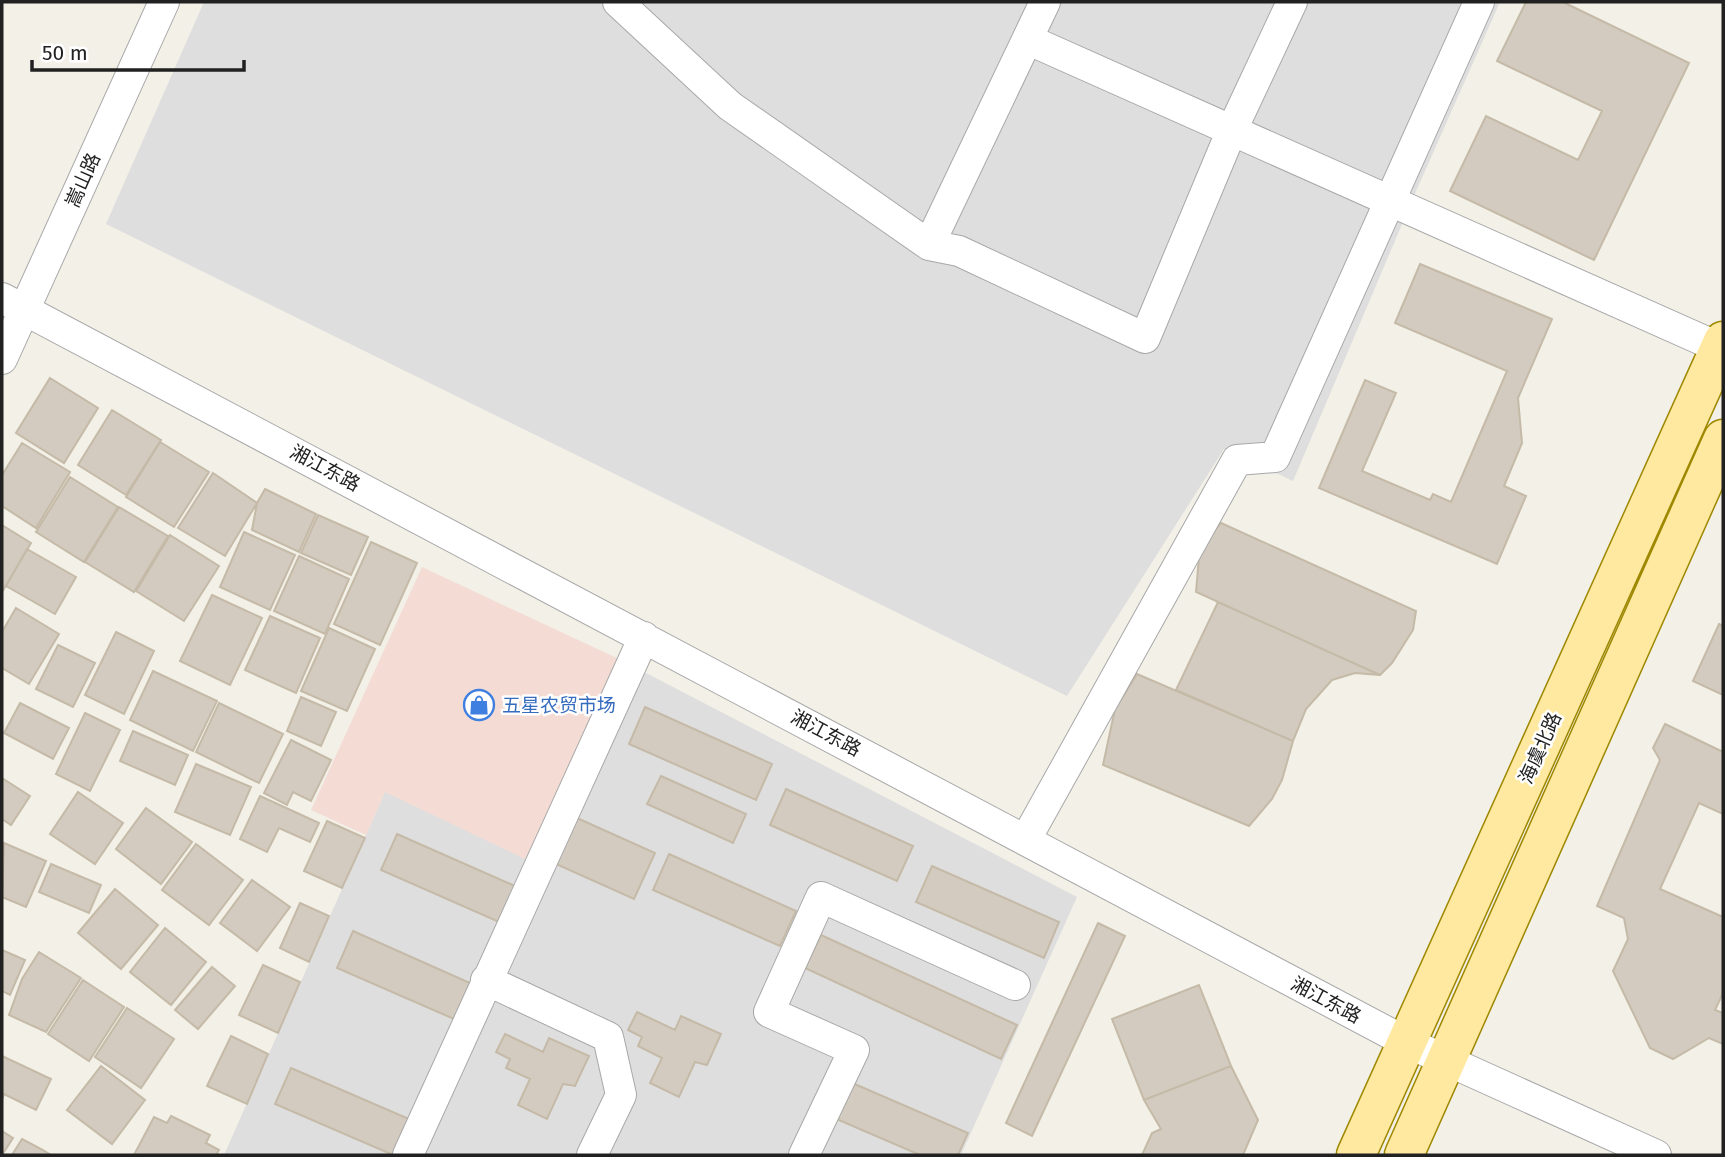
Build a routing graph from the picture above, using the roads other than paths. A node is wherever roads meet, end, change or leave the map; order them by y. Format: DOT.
graph roads {
  1 [pos="164,2"];
  2 [pos="618,2"];
  3 [pos="1045,2"];
  4 [pos="1292,2"];
  5 [pos="1479,2"];
  6 [pos="1028,40"];
  7 [pos="1231,132"];
  8 [pos="1387,201"];
  9 [pos="929,244"];
  10 [pos="13,304"];
  11 [pos="1722,344"];
  12 [pos="2,359"];
  13 [pos="1723,439"];
  14 [pos="644,637"];
  15 [pos="1026,839"];
  16 [pos="486,979"];
  17 [pos="1015,985"];
  18 [pos="1408,1043"];
  19 [pos="1446,1063"];
  20 [pos="408,1155"];
  21 [pos="592,1155"];
  22 [pos="804,1155"];
  23 [pos="1356,1155"];
  24 [pos="1404,1155"];
  25 [pos="1656,1155"];
  1 -- 10 [label="street, 嵩山路"];
  2 -- 9 [label="street"];
  3 -- 6 [label="street"];
  4 -- 7 [label="street"];
  5 -- 8 [label="street"];
  6 -- 7 [label="street"];
  6 -- 9 [label="street"];
  7 -- 8 [label="street"];
  7 -- 9 [label="street"];
  8 -- 11 [label="street"];
  8 -- 15 [label="street"];
  10 -- 12 [label="street, 嵩山路"];
  10 -- 14 [label="street, 湘江东路"];
  11 -- 18 [label="main road, 海虞北路"];
  13 -- 19 [label="main road"];
  14 -- 15 [label="street, 湘江东路"];
  14 -- 16 [label="street"];
  15 -- 18 [label="street, 湘江东路"];
  16 -- 20 [label="street"];
  16 -- 21 [label="street"];
  17 -- 22 [label="street"];
  18 -- 19 [label="street, 湘江东路"];
  18 -- 23 [label="main road, 海虞北路"];
  19 -- 24 [label="main road"];
  19 -- 25 [label="street, 湘江东路"];
}
